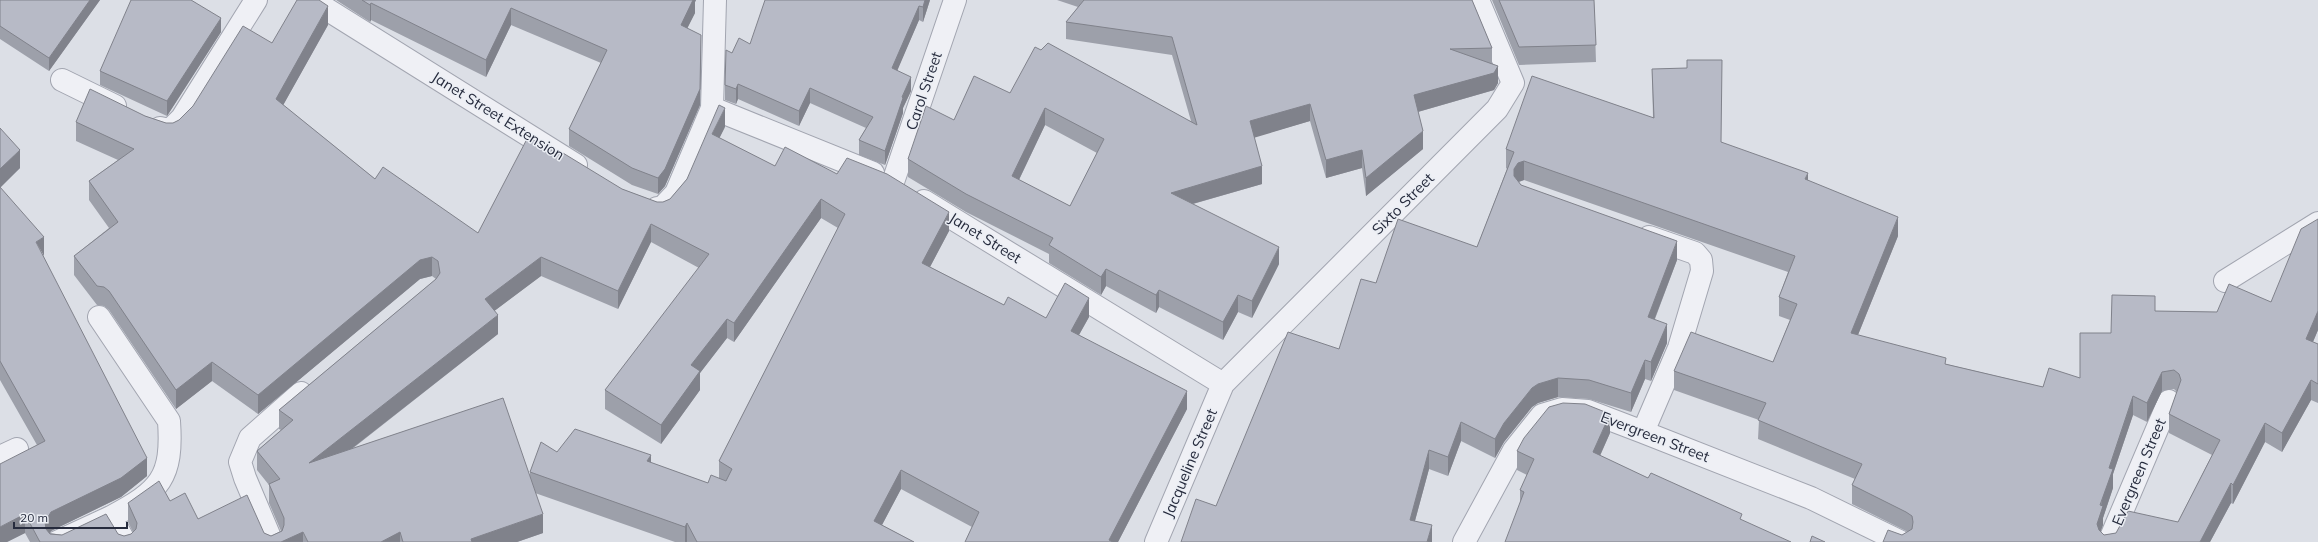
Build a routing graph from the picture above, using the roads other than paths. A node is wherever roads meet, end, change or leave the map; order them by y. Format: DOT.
graph roads {
  1 [pos="256,0"];
  2 [pos="312,0"];
  3 [pos="715,0"];
  4 [pos="955,0"];
  5 [pos="1478,0"];
  6 [pos="62,80"];
  7 [pos="712,108"];
  8 [pos="593,176"];
  9 [pos="893,182"];
  10 [pos="641,201"];
  11 [pos="2318,223"];
  12 [pos="1630,229"];
  13 [pos="2225,281"];
  14 [pos="99,317"];
  15 [pos="316,381"];
  16 [pos="1223,384"];
  17 [pos="2169,401"];
  18 [pos="1643,432"];
  19 [pos="111,517"];
  20 [pos="57,542"];
  21 [pos="125,542"];
  22 [pos="272,542"];
  23 [pos="1156,542"];
  24 [pos="1464,542"];
  25 [pos="1901,542"];
  26 [pos="2109,542"];
  1 -- 6 [label="street"];
  2 -- 8 [label="street, Janet Street Extension"];
  3 -- 7 [label="street"];
  4 -- 9 [label="street, Carol Street"];
  5 -- 16 [label="street, Sixto Street"];
  7 -- 9 [label="street, Janet Street"];
  7 -- 10 [label="street"];
  9 -- 16 [label="street, Janet Street"];
  11 -- 13 [label="street"];
  12 -- 18 [label="street"];
  14 -- 19 [label="street"];
  15 -- 22 [label="street"];
  16 -- 23 [label="street, Jacqueline Street"];
  17 -- 26 [label="street, Evergreen Street"];
  18 -- 24 [label="street, Evergreen Street"];
  18 -- 25 [label="street, Evergreen Street"];
  19 -- 20 [label="street"];
  19 -- 21 [label="street"];
}
